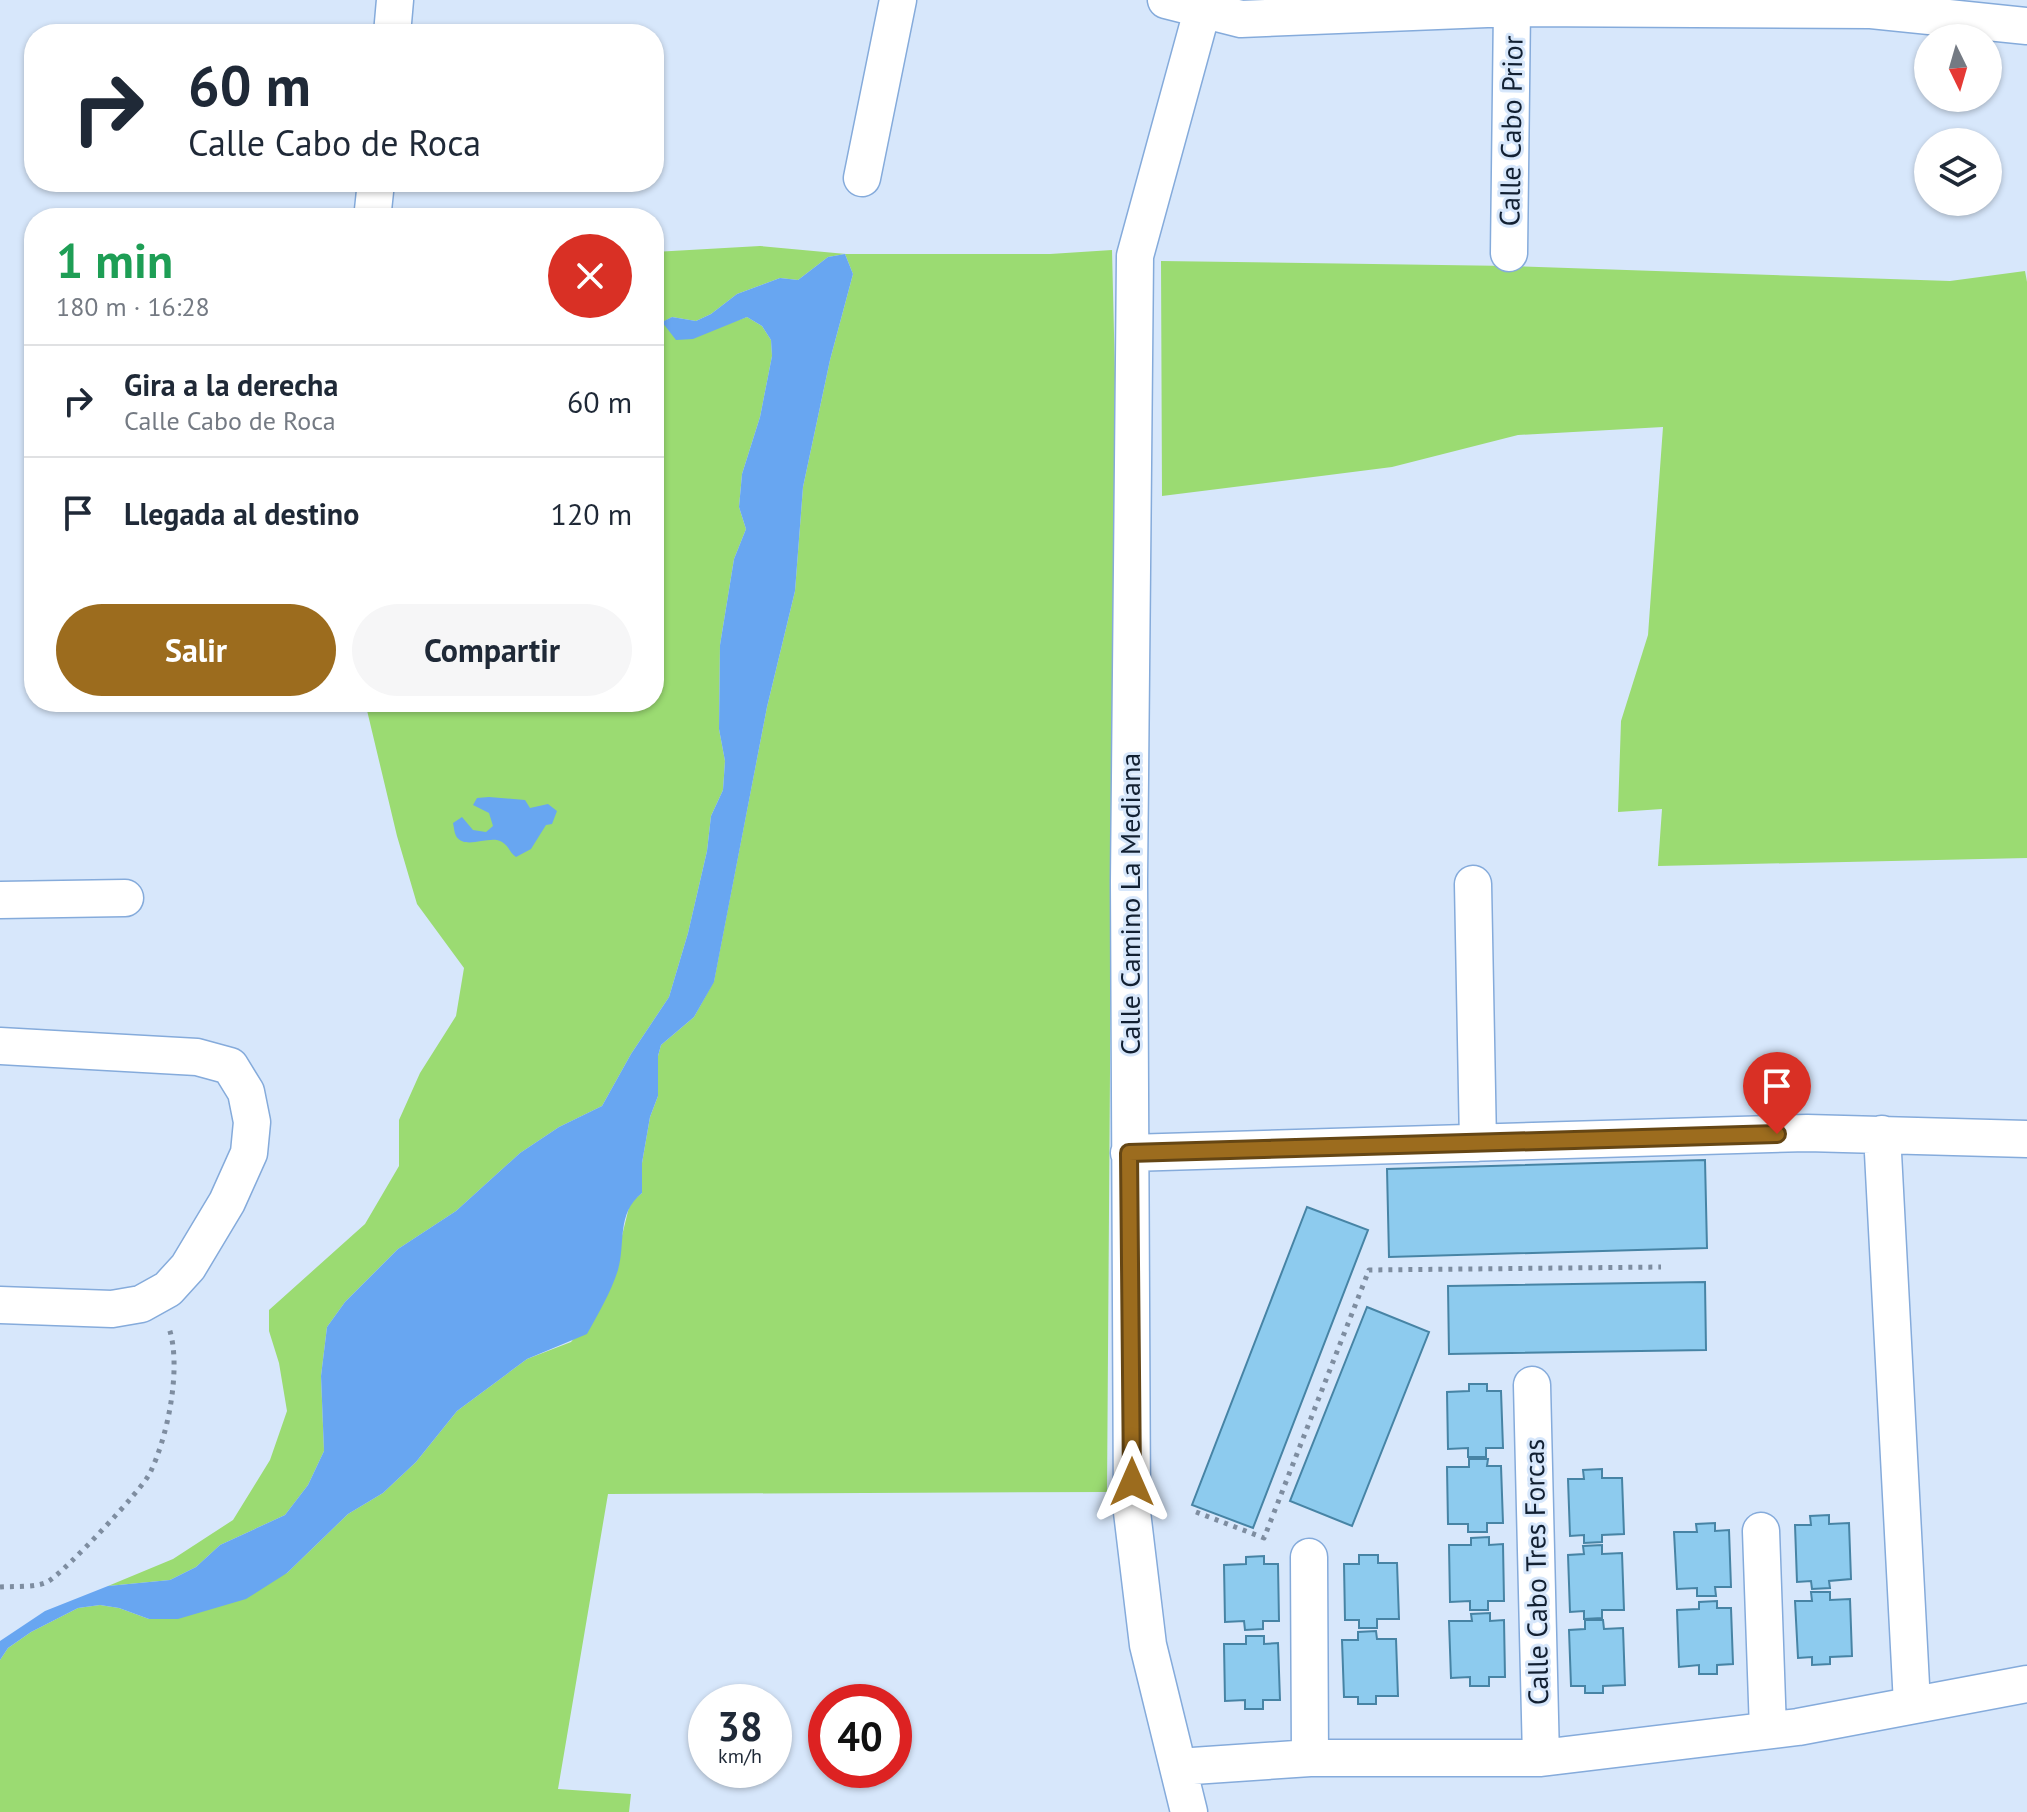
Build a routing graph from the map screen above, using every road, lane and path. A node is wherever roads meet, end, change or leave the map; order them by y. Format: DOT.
graph roads {
  1 [pos="395,0"];
  2 [pos="898,0"];
  3 [pos="1166,0"];
  4 [pos="1204,5"];
  5 [pos="1512,8"];
  6 [pos="393,24"];
  7 [pos="2027,26"];
  8 [pos="862,178"];
  9 [pos="1509,253"];
  10 [pos="1473,884"];
  11 [pos="125,898"];
  12 [pos="0,900"];
  13 [pos="0,1046"];
  14 [pos="1882,1134"];
  15 [pos="2027,1139"];
  16 [pos="1478,1143"];
  17 [pos="1129,1153"];
  18 [pos="1661,1267"];
  19 [pos="154,1296"];
  20 [pos="0,1305"];
  21 [pos="1532,1385"];
  22 [pos="1196,1512"];
  23 [pos="1761,1531"];
  24 [pos="1309,1557"];
  25 [pos="0,1587"];
  26 [pos="2027,1684"];
  27 [pos="1912,1704"];
  28 [pos="1768,1730"];
  29 [pos="1310,1758"];
  30 [pos="1541,1758"];
  31 [pos="1178,1767"];
  32 [pos="1189,1812"];
  1 -- 6 [label="street"];
  2 -- 8 [label="street"];
  3 -- 4 [label="street, Calle Cabo Prior"];
  4 -- 5 [label="street, Calle Cabo Prior"];
  4 -- 17 [label="street, Calle Camino La Mediana"];
  5 -- 7 [label="street, Calle Cabo Prior"];
  5 -- 9 [label="street, Calle Cabo Prior"];
  10 -- 16 [label="street"];
  11 -- 12 [label="street"];
  13 -- 19 [label="street"];
  14 -- 15 [label="street"];
  14 -- 16 [label="street"];
  14 -- 27 [label="street"];
  16 -- 17 [label="street"];
  17 -- 31 [label="street, Calle Camino La Mediana"];
  18 -- 22 [label="path"];
  19 -- 20 [label="street"];
  19 -- 25 [label="path"];
  21 -- 30 [label="street, Calle Cabo Tres Forcas"];
  23 -- 28 [label="street"];
  24 -- 29 [label="street"];
  26 -- 27 [label="street"];
  27 -- 28 [label="street"];
  28 -- 30 [label="street"];
  29 -- 30 [label="street"];
  29 -- 31 [label="street"];
  31 -- 32 [label="street, Calle Camino La Mediana"];
}
